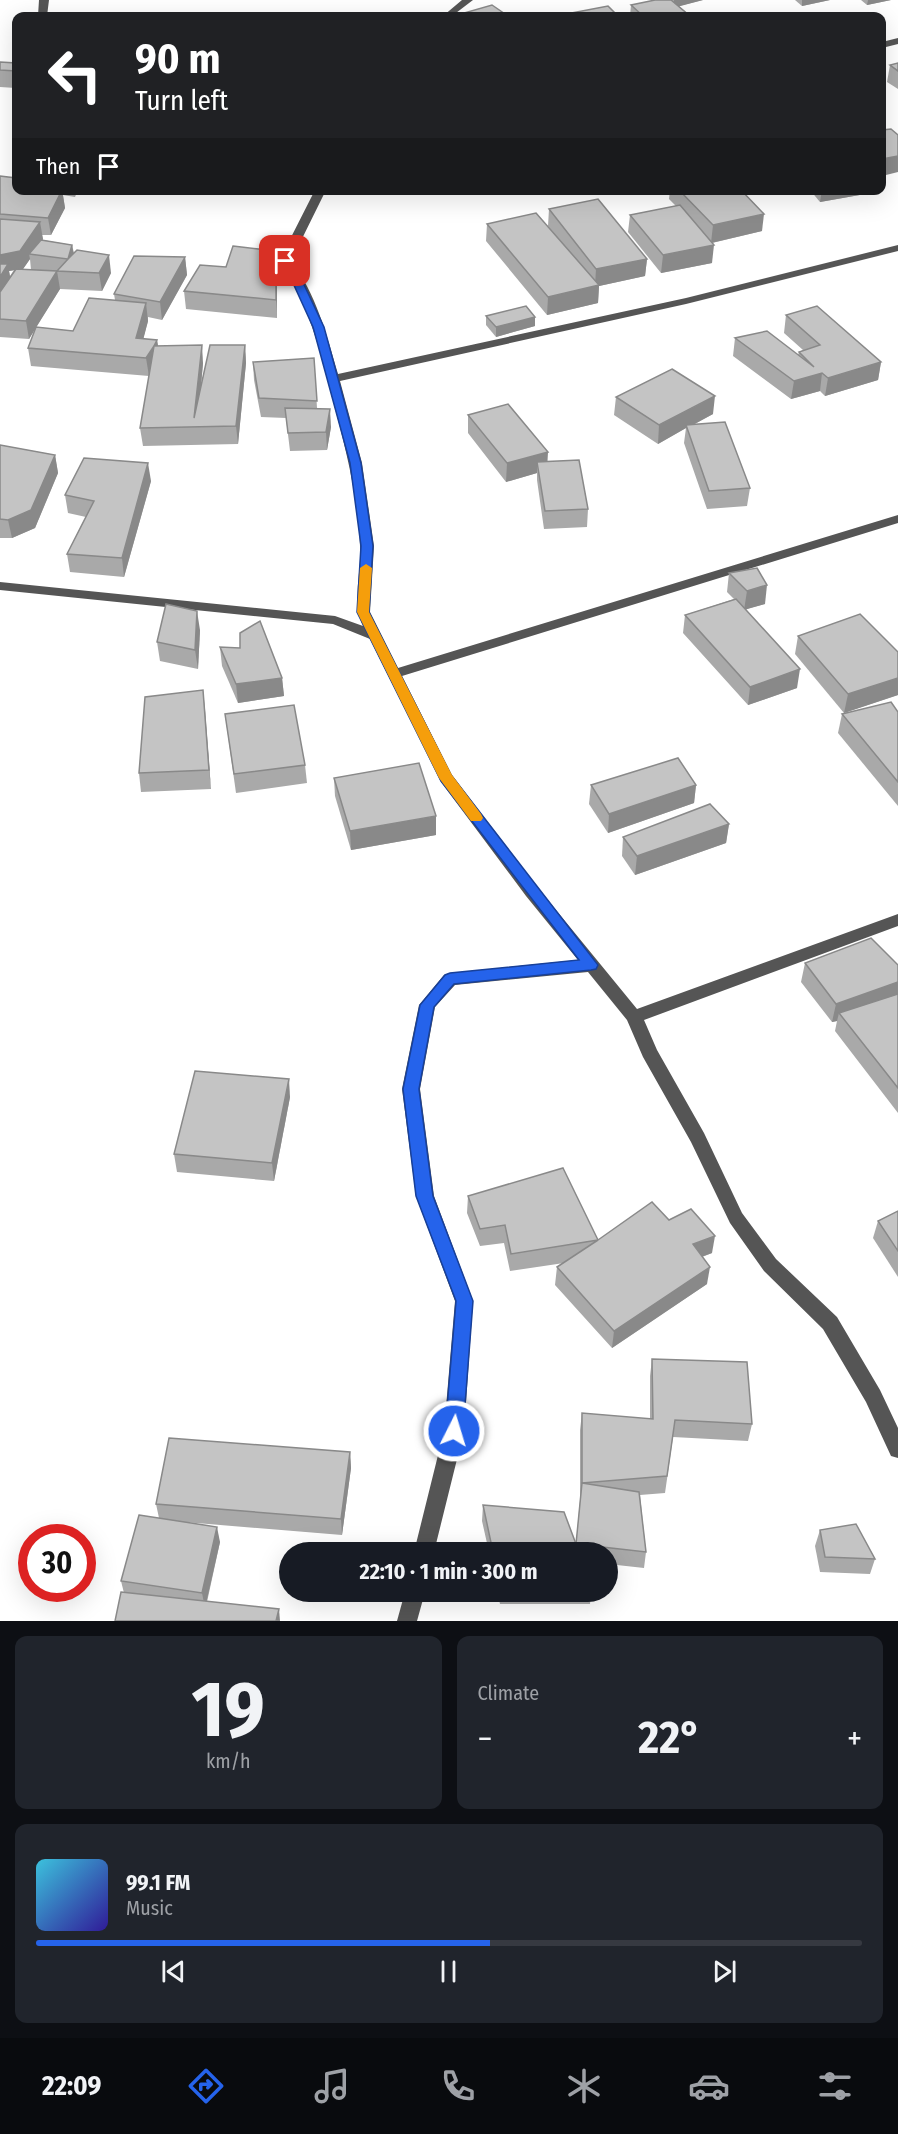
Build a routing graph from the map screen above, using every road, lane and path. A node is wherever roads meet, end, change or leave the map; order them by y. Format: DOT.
graph roads {
  1 [pos="468,0"];
  2 [pos="452,12"];
  3 [pos="318,195"];
  4 [pos="898,248"];
  5 [pos="333,379"];
  6 [pos="898,519"];
  7 [pos="0,586"];
  8 [pos="364,605"];
  9 [pos="335,620"];
  10 [pos="374,636"];
  11 [pos="394,674"];
  12 [pos="898,920"];
  13 [pos="591,965"];
  14 [pos="634,1017"];
  15 [pos="898,1449"];
  16 [pos="426,1542"];
  17 [pos="412,1602"];
  18 [pos="407,1621"];
  1 -- 2 [label="street"];
  3 -- 5 [label="street"];
  4 -- 5 [label="street"];
  5 -- 8 [label="street"];
  6 -- 11 [label="street"];
  7 -- 9 [label="street"];
  8 -- 9 [label="street"];
  8 -- 10 [label="street"];
  9 -- 10 [label="street"];
  10 -- 11 [label="street"];
  11 -- 13 [label="street"];
  12 -- 14 [label="street"];
  13 -- 14 [label="street"];
  13 -- 16 [label="street"];
  14 -- 15 [label="street"];
  17 -- 18 [label="street"];
}
